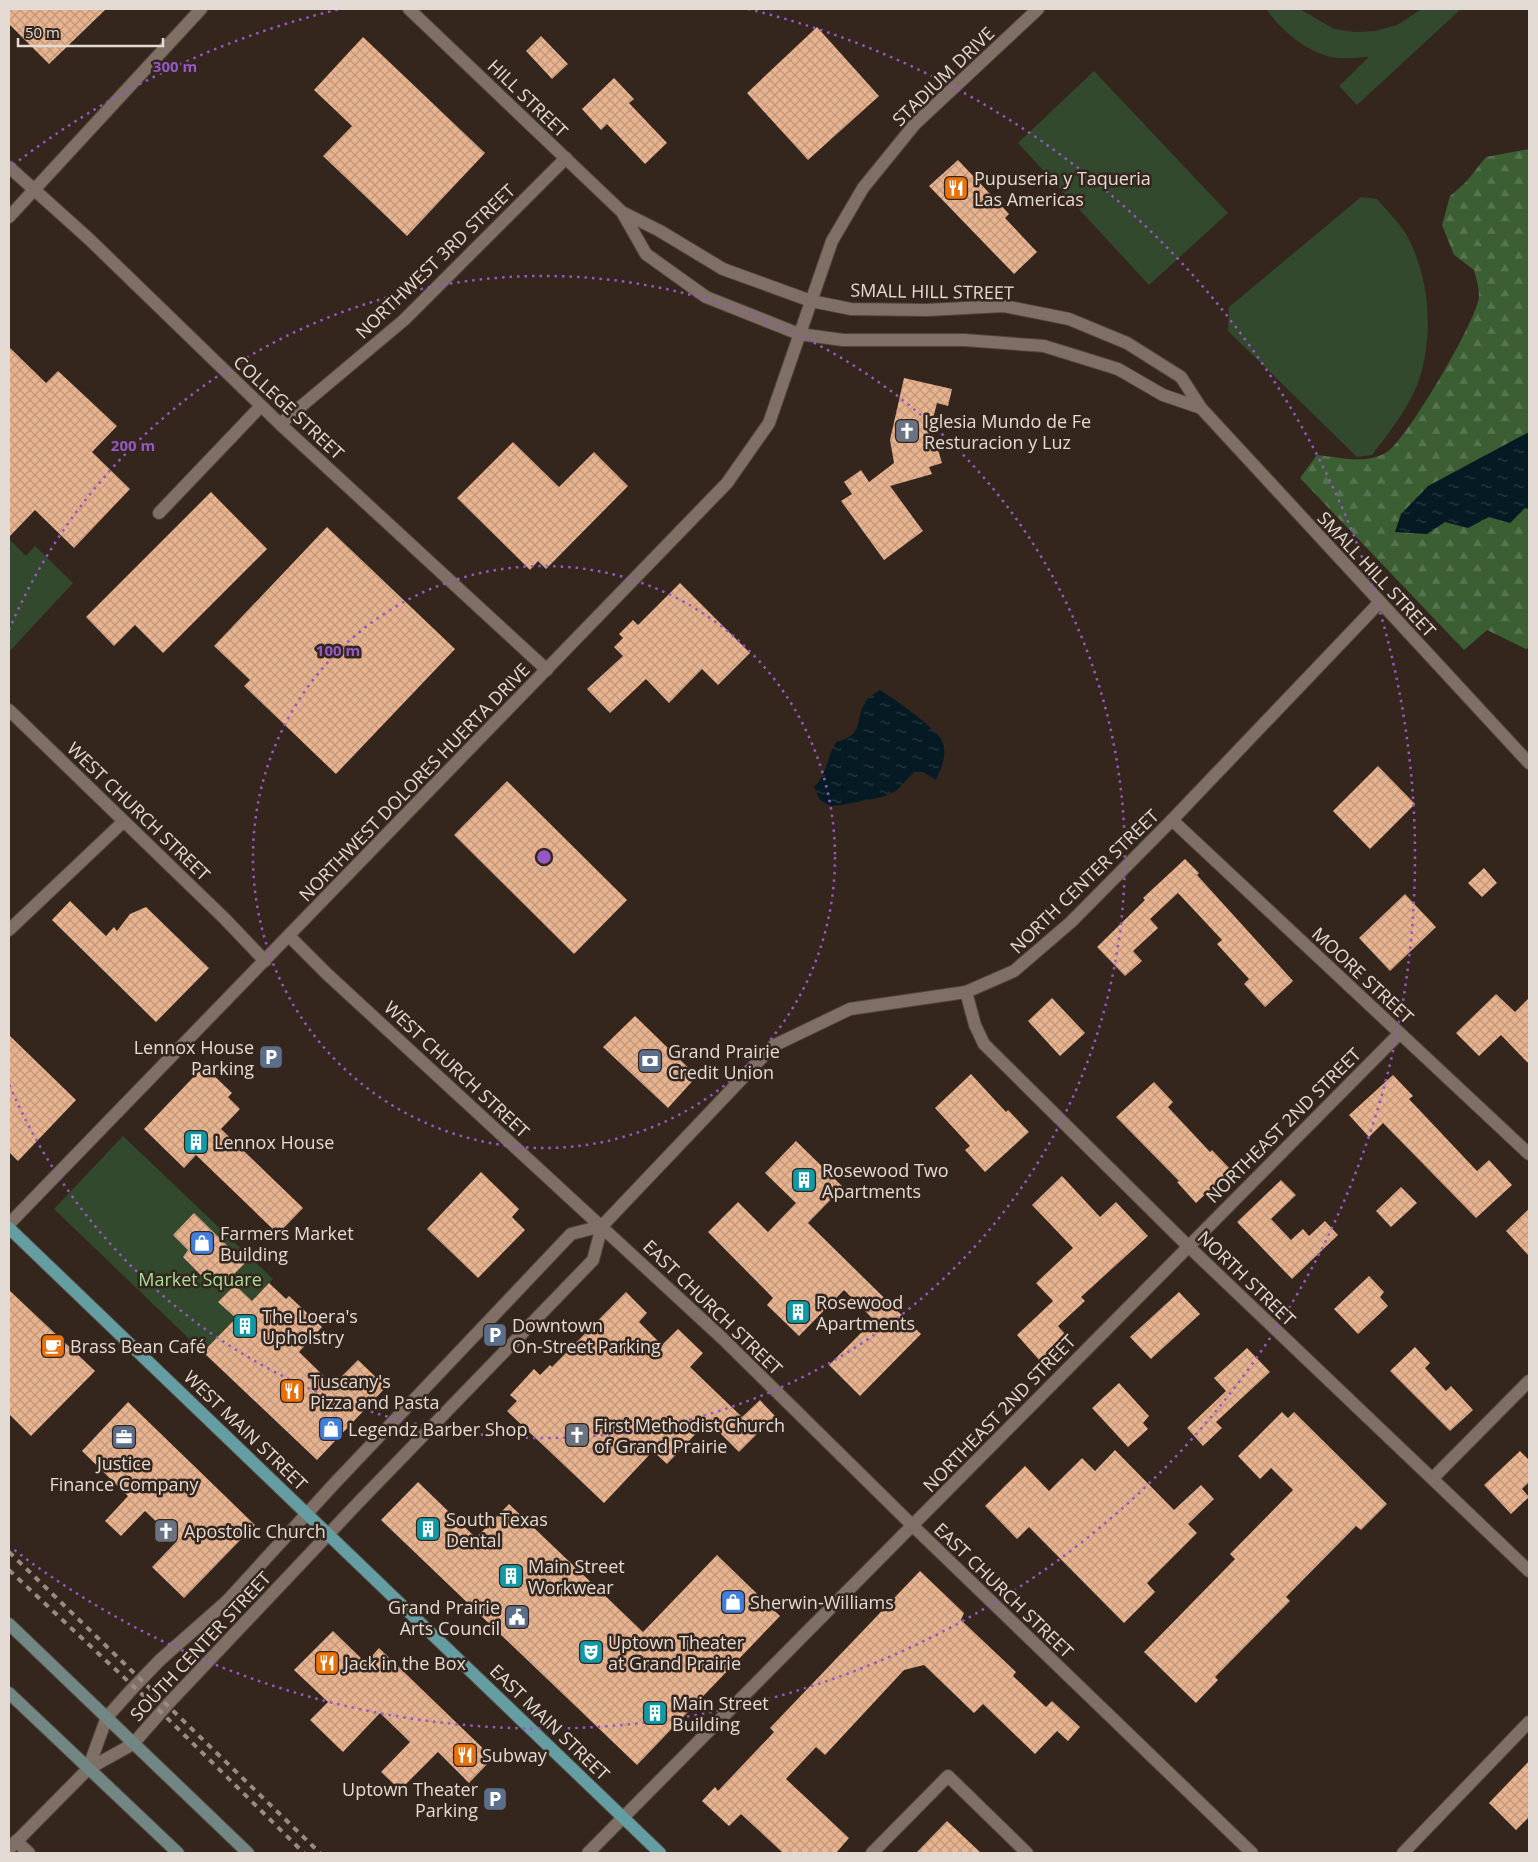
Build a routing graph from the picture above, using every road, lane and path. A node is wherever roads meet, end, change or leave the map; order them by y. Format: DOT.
graph roads {
  1 [pos="201,9"];
  2 [pos="409,9"];
  3 [pos="1038,9"];
  4 [pos="566,158"];
  5 [pos="9,167"];
  6 [pos="34,191"];
  7 [pos="622,212"];
  8 [pos="9,216"];
  9 [pos="811,302"];
  10 [pos="799,334"];
  11 [pos="261,406"];
  12 [pos="1200,408"];
  13 [pos="280,424"];
  14 [pos="159,513"];
  15 [pos="1380,603"];
  16 [pos="547,670"];
  17 [pos="9,710"];
  18 [pos="1529,763"];
  19 [pos="1172,820"];
  20 [pos="123,822"];
  21 [pos="11,925"];
  22 [pos="290,936"];
  23 [pos="265,960"];
  24 [pos="966,992"];
  25 [pos="1400,1033"];
  26 [pos="1529,1154"];
  27 [pos="9,1224"];
  28 [pos="602,1226"];
  29 [pos="9,1228"];
  30 [pos="1188,1245"];
  31 [pos="1529,1381"];
  32 [pos="1433,1478"];
  33 [pos="307,1513"];
  34 [pos="912,1526"];
  35 [pos="329,1534"];
  36 [pos="1529,1571"];
  37 [pos="9,1624"];
  38 [pos="9,1693"];
  39 [pos="107,1717"];
  40 [pos="1529,1722"];
  41 [pos="134,1744"];
  42 [pos="88,1769"];
  43 [pos="624,1818"];
  44 [pos="13,1845"];
  45 [pos="29,1853"];
  46 [pos="178,1853"];
  47 [pos="248,1853"];
  48 [pos="588,1853"];
  49 [pos="660,1853"];
  50 [pos="872,1853"];
  51 [pos="1027,1853"];
  52 [pos="1252,1853"];
  53 [pos="1403,1853"];
  1 -- 6 [label="street"];
  2 -- 4 [label="street, HILL STREET"];
  3 -- 9 [label="street, STADIUM DRIVE"];
  4 -- 7 [label="street, HILL STREET"];
  4 -- 13 [label="street, NORTHWEST 3RD STREET"];
  5 -- 6 [label="street, COLLEGE STREET"];
  6 -- 8 [label="street"];
  6 -- 11 [label="street, COLLEGE STREET"];
  7 -- 9 [label="street, HILL STREET"];
  7 -- 10 [label="street, HILL STREET"];
  9 -- 10 [label="street, STADIUM DRIVE"];
  9 -- 12 [label="street, SMALL HILL STREET"];
  10 -- 12 [label="street, SMALL HILL STREET"];
  10 -- 16 [label="street, NORTHWEST DOLORES HUERTA DRIVE"];
  11 -- 13 [label="street, COLLEGE STREET"];
  11 -- 14 [label="street"];
  12 -- 15 [label="street, SMALL HILL STREET"];
  13 -- 16 [label="street, COLLEGE STREET"];
  15 -- 18 [label="street, SMALL HILL STREET"];
  15 -- 19 [label="street, NORTH CENTER STREET"];
  16 -- 22 [label="street, NORTHWEST DOLORES HUERTA DRIVE"];
  17 -- 20 [label="street, WEST CHURCH STREET"];
  19 -- 24 [label="street, NORTH CENTER STREET"];
  19 -- 25 [label="street, MOORE STREET"];
  20 -- 21 [label="street"];
  20 -- 23 [label="street, WEST CHURCH STREET"];
  22 -- 23 [label="street, NORTHWEST DOLORES HUERTA DRIVE"];
  22 -- 28 [label="street, WEST CHURCH STREET"];
  23 -- 27 [label="street, NORTHWEST DOLORES HUERTA DRIVE"];
  24 -- 28 [label="street, NORTH CENTER STREET"];
  24 -- 30 [label="street, NORTH STREET"];
  25 -- 26 [label="street, MOORE STREET"];
  25 -- 30 [label="street, NORTHEAST 2ND STREET"];
  28 -- 33 [label="street"];
  28 -- 34 [label="street, EAST CHURCH STREET"];
  28 -- 35 [label="street, NORTH CENTER STREET"];
  29 -- 33 [label="main road, WEST MAIN STREET"];
  30 -- 32 [label="street, NORTH STREET"];
  30 -- 34 [label="street, NORTHEAST 2ND STREET"];
  31 -- 32 [label="street"];
  32 -- 36 [label="street, NORTH STREET"];
  33 -- 35 [label="main road, EAST MAIN STREET"];
  33 -- 39 [label="street, SOUTH CENTER STREET"];
  34 -- 43 [label="street, NORTHEAST 2ND STREET"];
  34 -- 52 [label="street, EAST CHURCH STREET"];
  35 -- 41 [label="street, SOUTH CENTER STREET"];
  35 -- 43 [label="main road, EAST MAIN STREET"];
  37 -- 39 [label="main road"];
  38 -- 42 [label="main road"];
  39 -- 41 [label="main road"];
  39 -- 42 [label="street, SOUTH CENTER STREET"];
  40 -- 53 [label="street"];
  41 -- 42 [label="street, SOUTH CENTER STREET"];
  41 -- 47 [label="main road"];
  42 -- 44 [label="street, SOUTH CENTER STREET"];
  42 -- 46 [label="main road"];
  43 -- 48 [label="street, NORTHEAST 2ND STREET"];
  43 -- 49 [label="main road, EAST MAIN STREET"];
  44 -- 45 [label="street"];
  50 -- 51 [label="street"];
}
